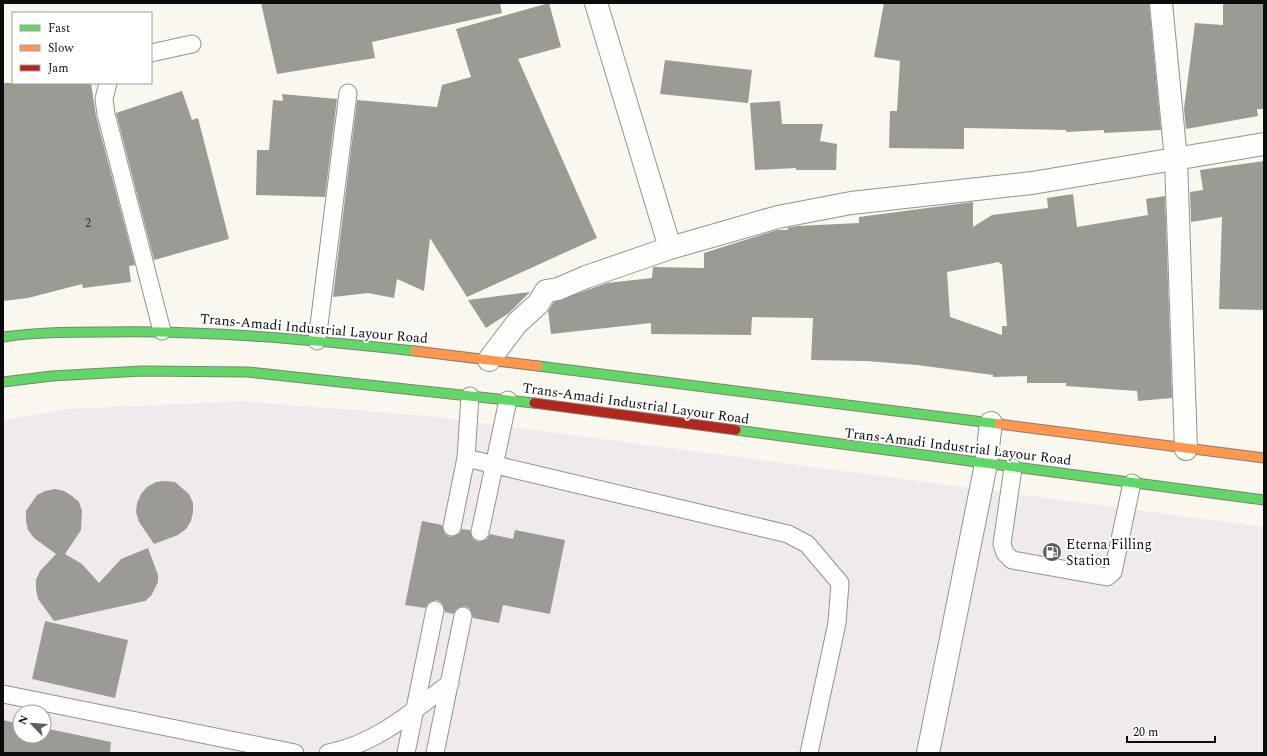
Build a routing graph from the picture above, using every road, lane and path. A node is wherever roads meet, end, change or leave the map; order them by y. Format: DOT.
graph roads {
  1 [pos="596,3"];
  2 [pos="1161,3"];
  3 [pos="192,44"];
  4 [pos="152,53"];
  5 [pos="108,84"];
  6 [pos="348,93"];
  7 [pos="1264,144"];
  8 [pos="1176,160"];
  9 [pos="670,248"];
  10 [pos="162,331"];
  11 [pos="3,337"];
  12 [pos="317,341"];
  13 [pos="489,360"];
  14 [pos="3,382"];
  15 [pos="470,396"];
  16 [pos="508,400"];
  17 [pos="991,423"];
  18 [pos="1186,449"];
  19 [pos="466,458"];
  20 [pos="1264,458"];
  21 [pos="494,464"];
  22 [pos="986,464"];
  23 [pos="1013,468"];
  24 [pos="1132,483"];
  25 [pos="1264,500"];
  26 [pos="452,527"];
  27 [pos="480,532"];
  28 [pos="435,610"];
  29 [pos="463,616"];
  30 [pos="450,684"];
  31 [pos="3,694"];
  32 [pos="414,711"];
  33 [pos="294,753"];
  34 [pos="328,753"];
  35 [pos="406,753"];
  36 [pos="435,753"];
  37 [pos="809,753"];
  38 [pos="928,753"];
  1 -- 9 [label="street"];
  2 -- 8 [label="street"];
  3 -- 4 [label="lane"];
  5 -- 10 [label="lane"];
  6 -- 12 [label="lane"];
  7 -- 8 [label="street"];
  8 -- 9 [label="street"];
  8 -- 18 [label="street"];
  9 -- 13 [label="street"];
  10 -- 11 [label="main road, Trans-Amadi Industrial Layour Road"];
  10 -- 12 [label="main road, Trans-Amadi Industrial Layour Road"];
  12 -- 13 [label="main road, Trans-Amadi Industrial Layour Road"];
  13 -- 17 [label="main road, Trans-Amadi Industrial Layour Road"];
  14 -- 15 [label="main road, Trans-Amadi Industrial Layour Road"];
  15 -- 16 [label="main road, Trans-Amadi Industrial Layour Road"];
  15 -- 19 [label="lane"];
  16 -- 21 [label="lane"];
  16 -- 22 [label="main road, Trans-Amadi Industrial Layour Road"];
  17 -- 18 [label="main road, Trans-Amadi Industrial Layour Road"];
  17 -- 22 [label="street"];
  18 -- 20 [label="main road, Trans-Amadi Industrial Layour Road"];
  19 -- 21 [label="lane"];
  19 -- 26 [label="lane"];
  21 -- 27 [label="lane"];
  21 -- 37 [label="lane"];
  22 -- 23 [label="main road, Trans-Amadi Industrial Layour Road"];
  22 -- 38 [label="street"];
  23 -- 24 [label="main road, Trans-Amadi Industrial Layour Road"];
  23 -- 24 [label="lane"];
  24 -- 25 [label="main road, Trans-Amadi Industrial Layour Road"];
  28 -- 32 [label="lane"];
  29 -- 30 [label="lane"];
  30 -- 32 [label="lane"];
  30 -- 36 [label="lane"];
  31 -- 33 [label="lane"];
  32 -- 34 [label="lane"];
  32 -- 35 [label="lane"];
}
